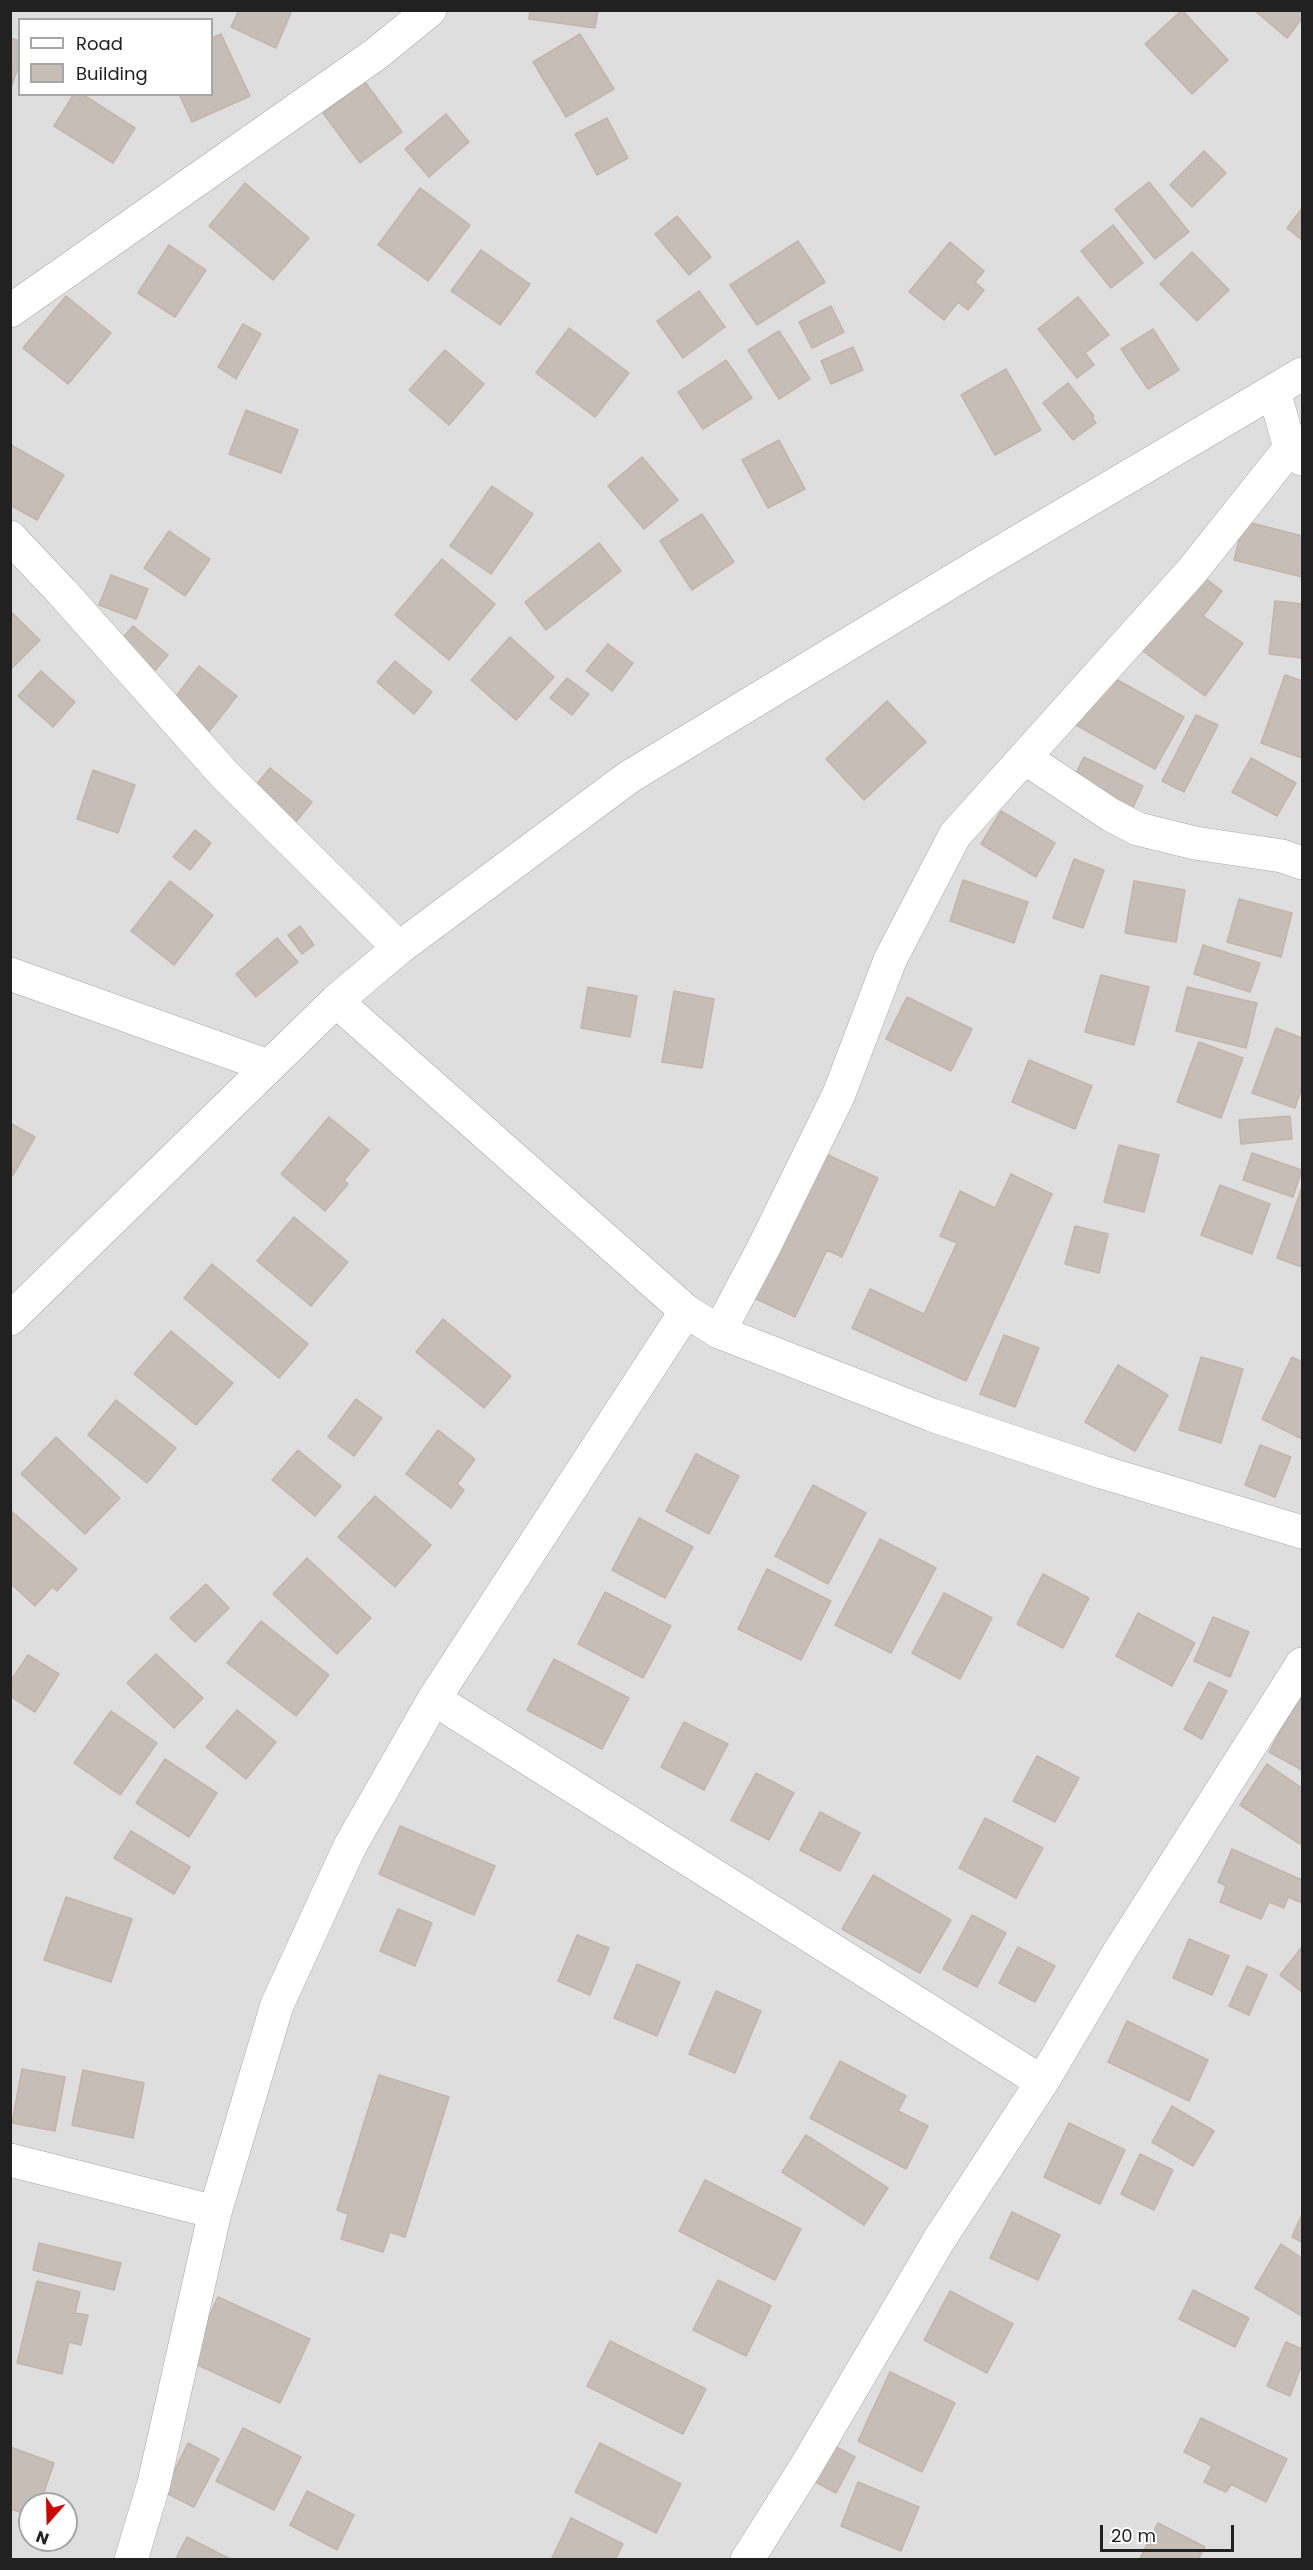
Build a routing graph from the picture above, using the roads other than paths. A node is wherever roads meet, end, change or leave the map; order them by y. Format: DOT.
graph roads {
  1 [pos="430,10"];
  2 [pos="10,311"];
  3 [pos="1302,374"];
  4 [pos="1274,391"];
  5 [pos="1296,453"];
  6 [pos="10,537"];
  7 [pos="1025,758"];
  8 [pos="1302,863"];
  9 [pos="399,948"];
  10 [pos="10,974"];
  11 [pos="336,1001"];
  12 [pos="268,1066"];
  13 [pos="686,1311"];
  14 [pos="10,1319"];
  15 [pos="719,1332"];
  16 [pos="1302,1532"];
  17 [pos="1302,1664"];
  18 [pos="434,1699"];
  19 [pos="1042,2082"];
  20 [pos="10,2160"];
  21 [pos="215,2212"];
  22 [pos="131,2559"];
  23 [pos="747,2559"];
  1 -- 2 [label="street"];
  3 -- 4 [label="street"];
  4 -- 5 [label="street"];
  4 -- 9 [label="street"];
  5 -- 7 [label="street"];
  6 -- 9 [label="street"];
  7 -- 8 [label="street"];
  7 -- 15 [label="street"];
  9 -- 11 [label="street"];
  10 -- 12 [label="street"];
  11 -- 12 [label="street"];
  11 -- 13 [label="street"];
  12 -- 14 [label="street"];
  13 -- 15 [label="street"];
  13 -- 18 [label="street"];
  15 -- 16 [label="street"];
  17 -- 19 [label="street"];
  18 -- 19 [label="street"];
  18 -- 21 [label="street"];
  19 -- 23 [label="street"];
  20 -- 21 [label="street"];
  21 -- 22 [label="street"];
}
